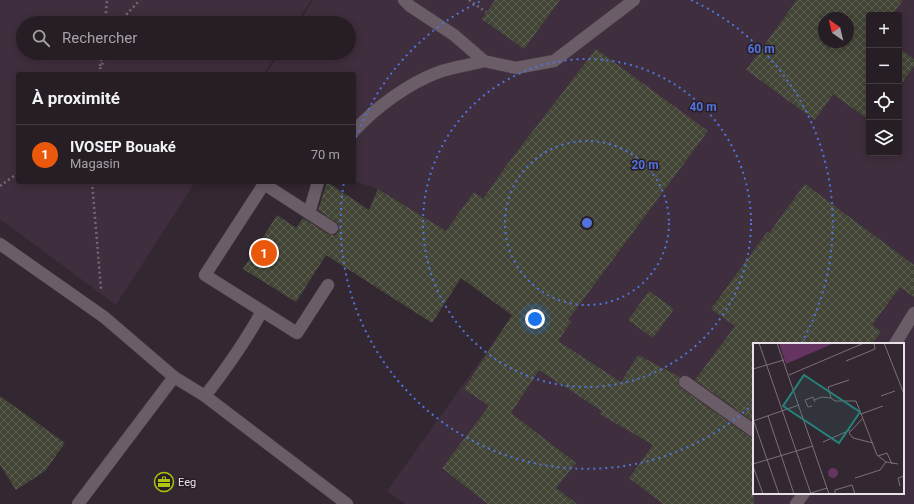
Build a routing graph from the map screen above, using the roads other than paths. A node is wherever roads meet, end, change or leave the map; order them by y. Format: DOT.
graph roads {
  1 [pos="404,0"];
  2 [pos="634,0"];
  3 [pos="484,62"];
  4 [pos="356,129"];
  5 [pos="317,184"];
  6 [pos="309,213"];
  7 [pos="332,228"];
  8 [pos="0,244"];
  9 [pos="328,285"];
  10 [pos="262,311"];
  11 [pos="914,313"];
  12 [pos="896,343"];
  13 [pos="174,377"];
  14 [pos="685,382"];
  15 [pos="205,396"];
  16 [pos="753,430"];
  17 [pos="803,494"];
  18 [pos="78,504"];
  19 [pos="347,504"];
  20 [pos="796,504"];
  1 -- 3 [label="street"];
  2 -- 3 [label="street"];
  3 -- 4 [label="street"];
  5 -- 6 [label="street"];
  6 -- 7 [label="street"];
  6 -- 10 [label="street"];
  8 -- 13 [label="street"];
  9 -- 10 [label="street"];
  10 -- 15 [label="street"];
  11 -- 12 [label="street"];
  13 -- 15 [label="street"];
  13 -- 18 [label="street"];
  14 -- 16 [label="street"];
  15 -- 19 [label="street"];
  17 -- 20 [label="street"];
}
